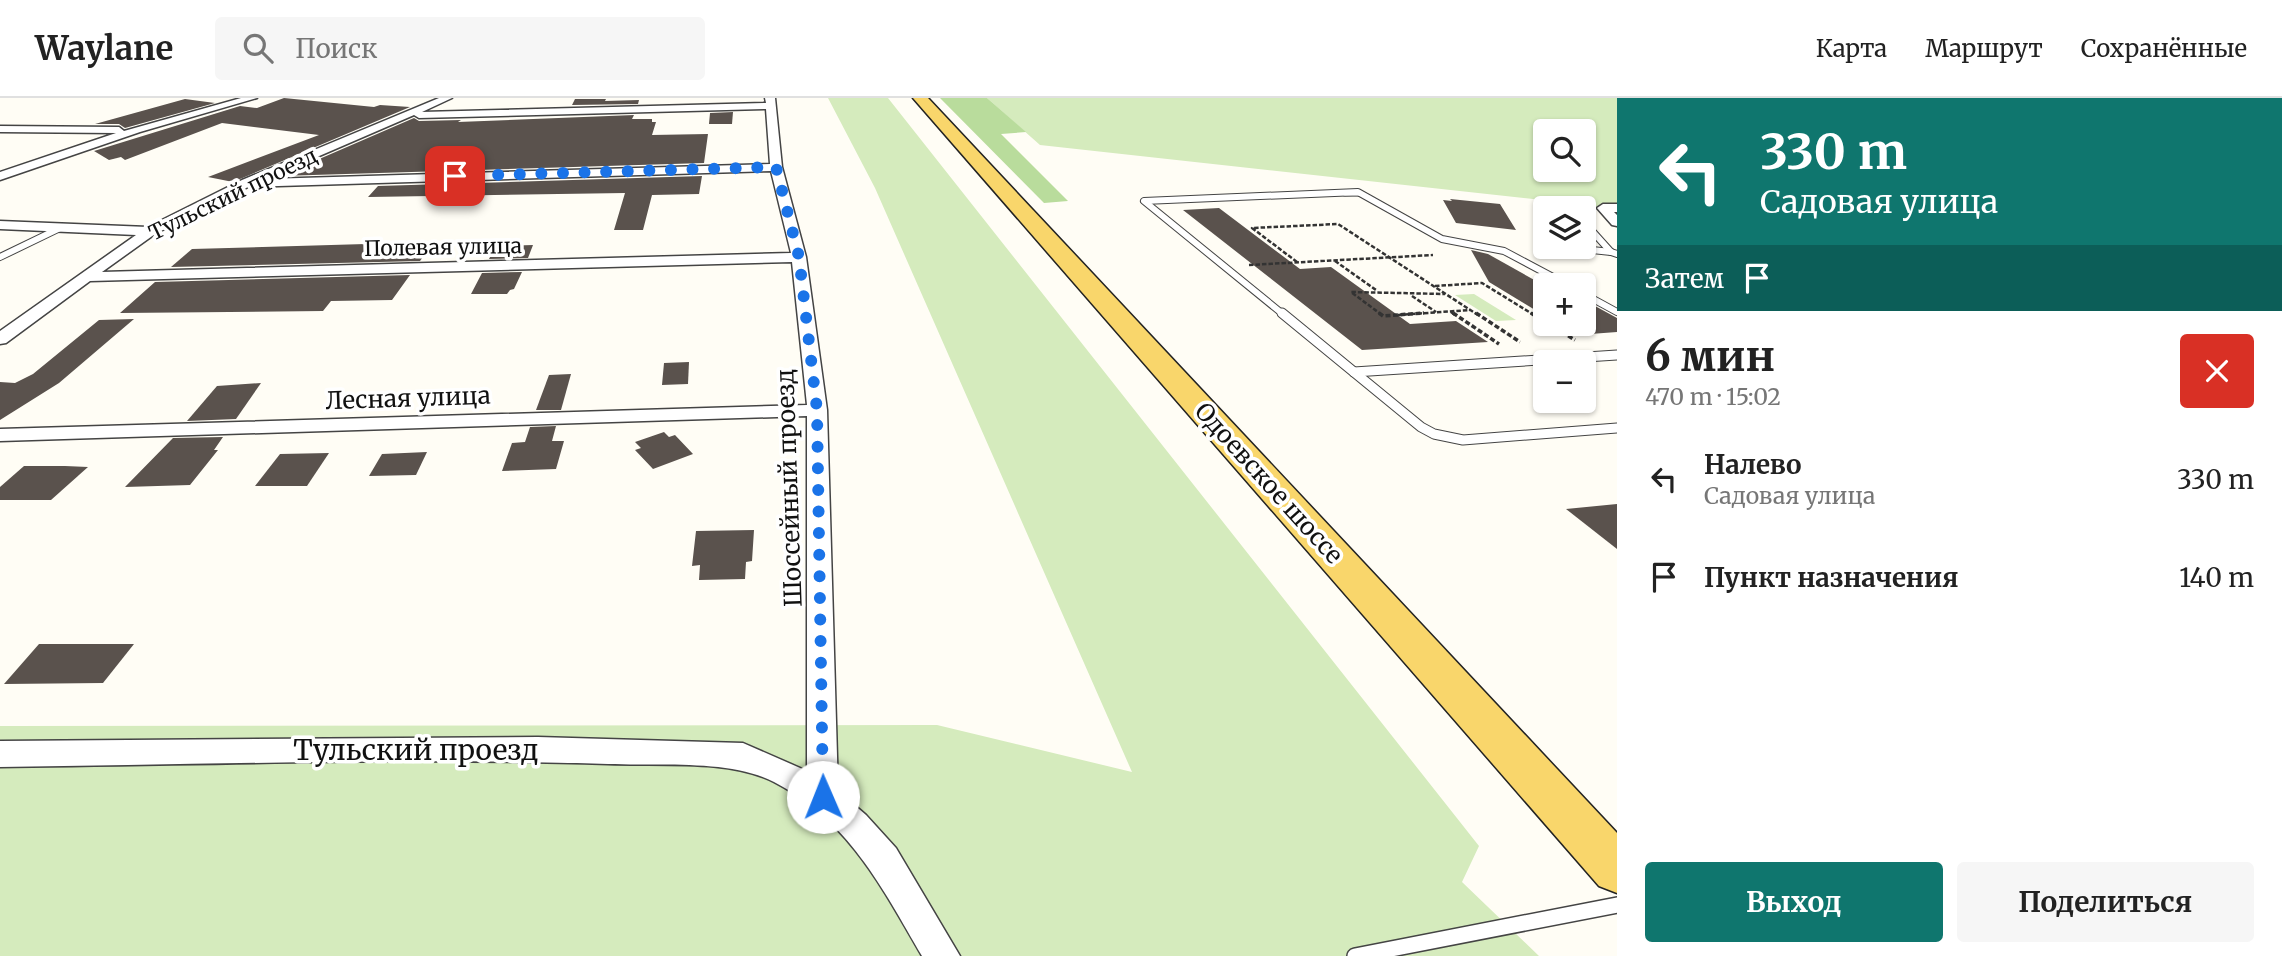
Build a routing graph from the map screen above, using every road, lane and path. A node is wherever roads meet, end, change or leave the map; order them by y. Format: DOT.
graph roads {
  1 [pos="252,98"];
  2 [pos="447,98"];
  3 [pos="920,98"];
  4 [pos="771,102"];
  5 [pos="409,115"];
  6 [pos="0,129"];
  7 [pos="136,130"];
  8 [pos="776,167"];
  9 [pos="0,176"];
  10 [pos="246,183"];
  11 [pos="1345,184"];
  12 [pos="1358,192"];
  13 [pos="1617,208"];
  14 [pos="1617,222"];
  15 [pos="0,225"];
  16 [pos="60,228"];
  17 [pos="150,232"];
  18 [pos="1596,234"];
  19 [pos="1596,251"];
  20 [pos="1614,253"];
  21 [pos="1440,254"];
  22 [pos="0,257"];
  23 [pos="799,257"];
  24 [pos="1389,257"];
  25 [pos="1334,260"];
  26 [pos="1297,262"];
  27 [pos="1224,266"];
  28 [pos="1545,273"];
  29 [pos="88,277"];
  30 [pos="1434,286"];
  31 [pos="1377,290"];
  32 [pos="1446,293"];
  33 [pos="1412,296"];
  34 [pos="1596,301"];
  35 [pos="1472,310"];
  36 [pos="1436,312"];
  37 [pos="1450,312"];
  38 [pos="1617,312"];
  39 [pos="1533,315"];
  40 [pos="0,339"];
  41 [pos="1534,350"];
  42 [pos="1617,355"];
  43 [pos="1596,356"];
  44 [pos="1533,360"];
  45 [pos="1525,361"];
  46 [pos="1354,372"];
  47 [pos="817,410"];
  48 [pos="1617,428"];
  49 [pos="0,435"];
  50 [pos="0,754"];
  51 [pos="823,797"];
  52 [pos="1617,869"];
  53 [pos="1617,905"];
  54 [pos="942,956"];
  55 [pos="1355,956"];
  1 -- 7 [label="street"];
  2 -- 5 [label="street, Тульский проезд"];
  3 -- 52 [label="main road, Одоевское шоссе"];
  4 -- 5 [label="street"];
  4 -- 8 [label="street, Шоссейный проезд"];
  5 -- 10 [label="street, Тульский проезд"];
  6 -- 7 [label="street"];
  7 -- 9 [label="street"];
  8 -- 10 [label="street"];
  8 -- 23 [label="street, Шоссейный проезд"];
  10 -- 17 [label="street, Тульский проезд"];
  11 -- 12 [label="lane"];
  12 -- 27 [label="lane"];
  12 -- 28 [label="lane"];
  13 -- 14 [label="street"];
  15 -- 16 [label="street"];
  16 -- 17 [label="street"];
  16 -- 22 [label="lane"];
  17 -- 29 [label="street, Тульский проезд"];
  18 -- 20 [label="lane"];
  19 -- 20 [label="lane"];
  21 -- 24 [label="path"];
  23 -- 29 [label="street, Полевая улица"];
  23 -- 47 [label="street, Шоссейный проезд"];
  24 -- 25 [label="path"];
  24 -- 26 [label="path"];
  24 -- 30 [label="path"];
  25 -- 26 [label="path"];
  25 -- 31 [label="path"];
  26 -- 27 [label="path"];
  27 -- 46 [label="lane"];
  29 -- 40 [label="street, Тульский проезд"];
  30 -- 32 [label="path"];
  30 -- 39 [label="path"];
  31 -- 33 [label="path"];
  31 -- 36 [label="path"];
  32 -- 33 [label="path"];
  32 -- 35 [label="path"];
  33 -- 36 [label="path"];
  34 -- 38 [label="lane"];
  35 -- 37 [label="path"];
  35 -- 41 [label="path"];
  36 -- 37 [label="path"];
  37 -- 45 [label="path"];
  42 -- 43 [label="lane"];
  44 -- 45 [label="lane"];
  45 -- 46 [label="lane"];
  46 -- 48 [label="lane"];
  47 -- 49 [label="street, Лесная улица"];
  47 -- 51 [label="street, Шоссейный проезд"];
  50 -- 51 [label="street, Тульский проезд"];
  51 -- 54 [label="street"];
  53 -- 55 [label="lane"];
}
